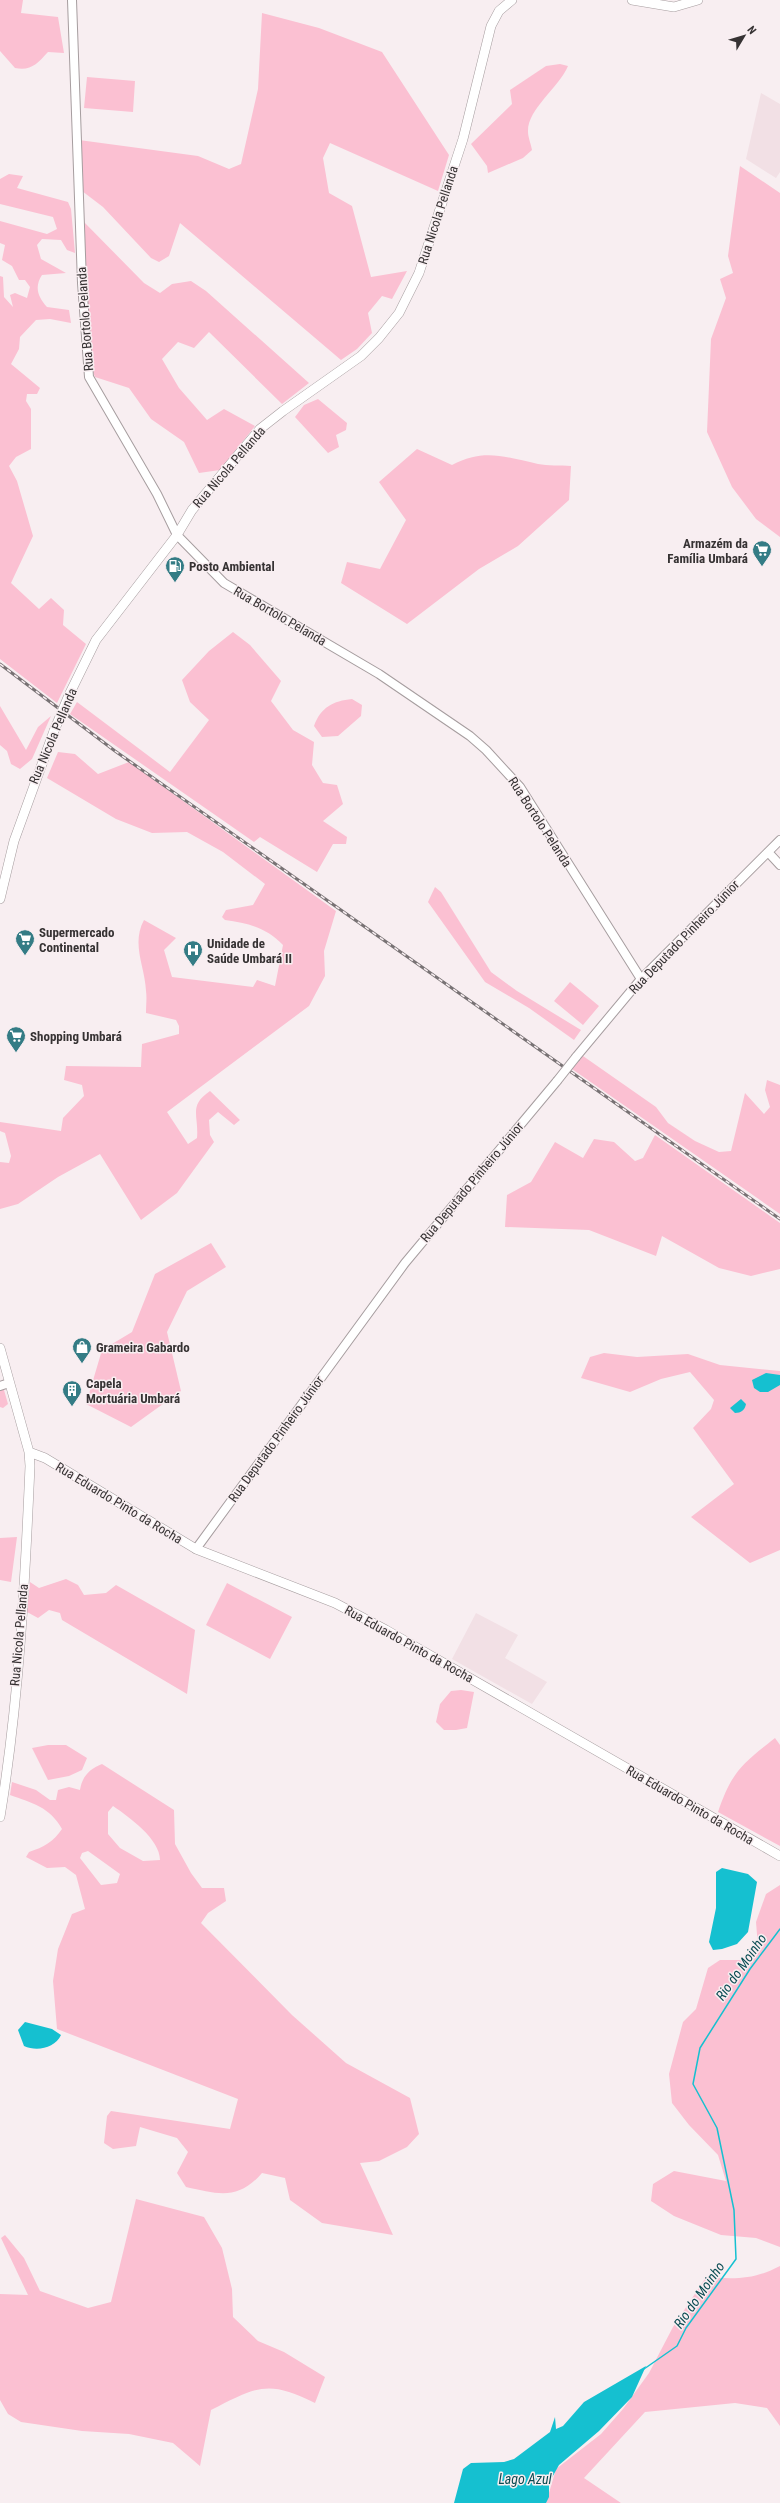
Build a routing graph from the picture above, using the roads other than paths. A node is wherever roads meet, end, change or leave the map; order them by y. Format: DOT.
graph roads {
  1 [pos="72,0"];
  2 [pos="512,0"];
  3 [pos="632,0"];
  4 [pos="698,0"];
  5 [pos="177,535"];
  6 [pos="780,840"];
  7 [pos="768,852"];
  8 [pos="780,865"];
  9 [pos="0,899"];
  10 [pos="641,979"];
  11 [pos="0,1348"];
  12 [pos="4,1384"];
  13 [pos="29,1452"];
  14 [pos="196,1549"];
  15 [pos="0,1817"];
  16 [pos="780,1856"];
  1 -- 5 [label="street, Rua Bortolo Pelanda"];
  2 -- 5 [label="main road, Rua Nicola Pellanda"];
  3 -- 4 [label="main road"];
  5 -- 9 [label="main road, Rua Nicola Pellanda, bridge"];
  5 -- 10 [label="street, Rua Bortolo Pelanda"];
  6 -- 7 [label="street, Rua Deputado Pinheiro Júnior"];
  7 -- 8 [label="street"];
  7 -- 10 [label="street, Rua Deputado Pinheiro Júnior"];
  10 -- 14 [label="street, Rua Deputado Pinheiro Júnior, bridge"];
  11 -- 12 [label="main road"];
  12 -- 13 [label="main road, Rua Nicola Pellanda"];
  13 -- 14 [label="main road, Rua Eduardo Pinto da Rocha"];
  13 -- 15 [label="main road, Rua Nicola Pellanda"];
  14 -- 16 [label="main road, Rua Eduardo Pinto da Rocha"];
}
